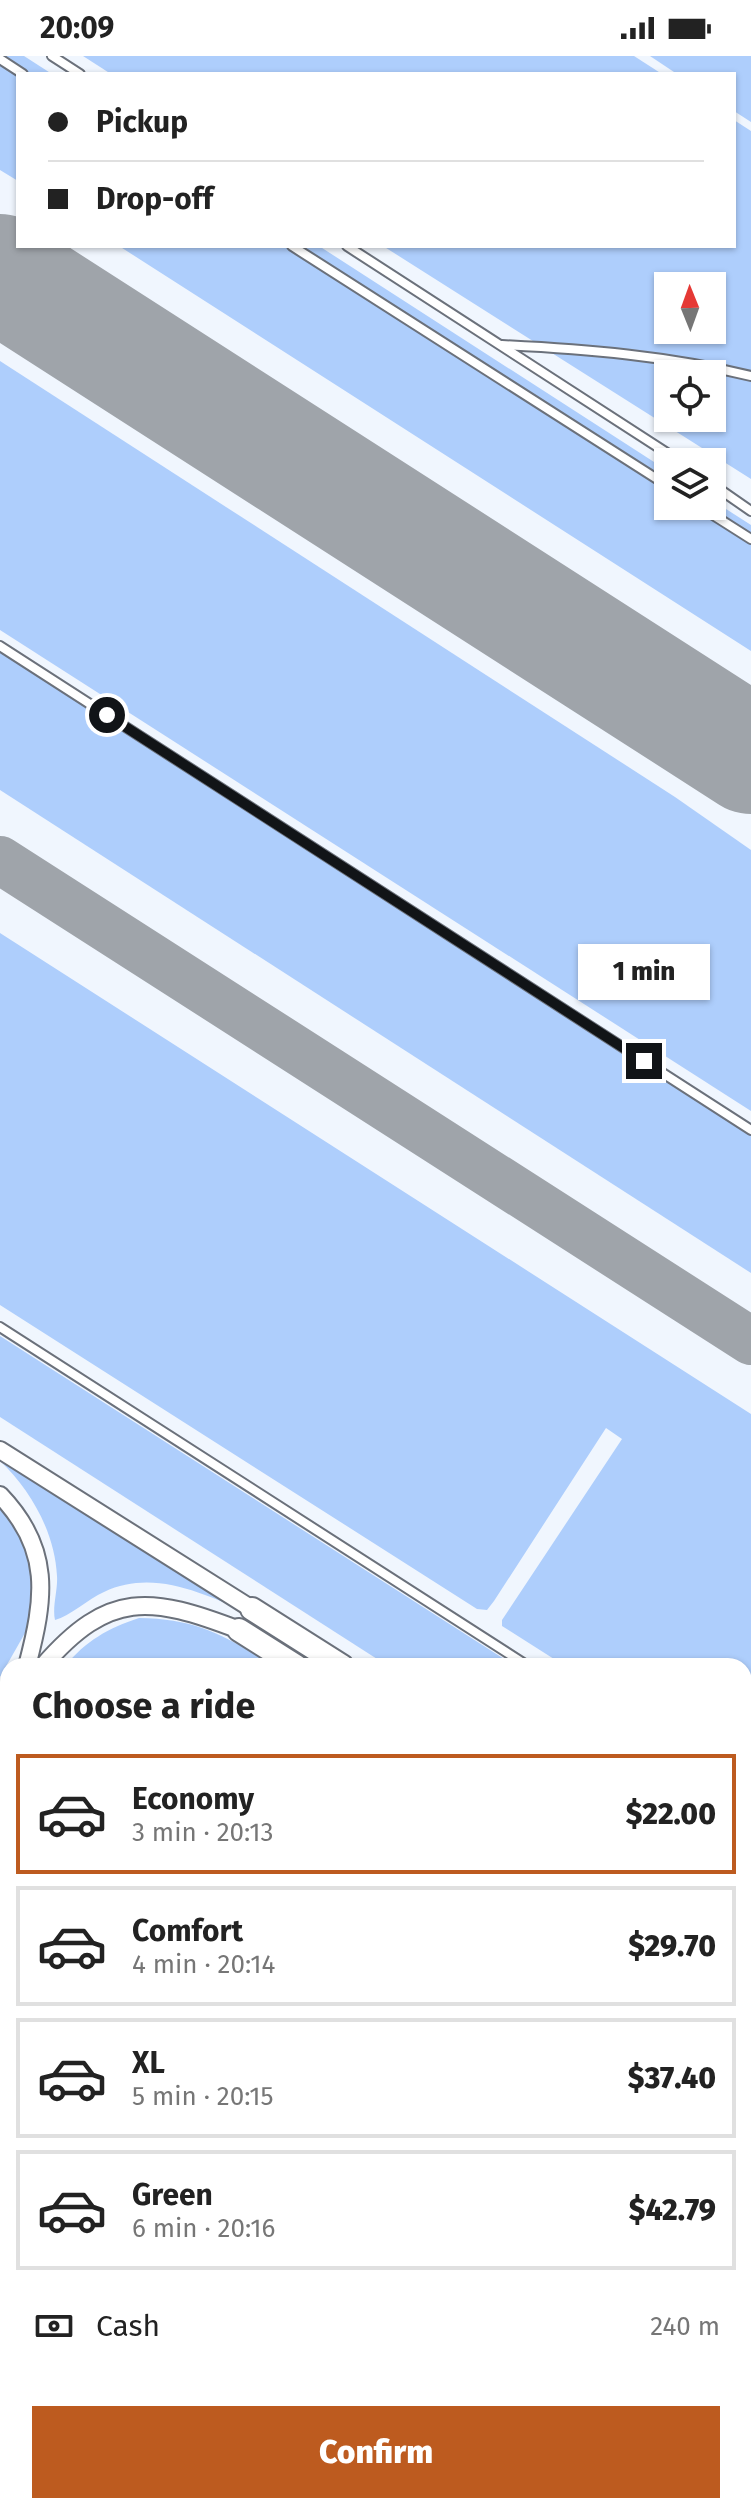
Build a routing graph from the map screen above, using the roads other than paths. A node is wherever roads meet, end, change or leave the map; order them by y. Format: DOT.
graph roads {
  1 [pos="52,56"];
  2 [pos="0,59"];
  3 [pos="20,72"];
  4 [pos="77,72"];
  5 [pos="295,248"];
  6 [pos="350,248"];
  7 [pos="500,345"];
  8 [pos="751,376"];
  9 [pos="659,448"];
  10 [pos="654,477"];
  11 [pos="726,494"];
  12 [pos="751,511"];
  13 [pos="721,520"];
  14 [pos="751,539"];
  15 [pos="0,646"];
  16 [pos="751,1130"];
  17 [pos="0,1327"];
  18 [pos="0,1450"];
  19 [pos="0,1495"];
  20 [pos="252,1609"];
  21 [pos="239,1630"];
  22 [pos="29,1658"];
  23 [pos="50,1658"];
  24 [pos="283,1658"];
  25 [pos="329,1658"];
  26 [pos="516,1658"];
  1 -- 4 [label="lane"];
  2 -- 3 [label="lane"];
  5 -- 10 [label="lane"];
  6 -- 7 [label="lane"];
  7 -- 8 [label="lane"];
  7 -- 9 [label="lane"];
  11 -- 12 [label="lane"];
  13 -- 14 [label="lane"];
  15 -- 16 [label="lane"];
  17 -- 26 [label="lane"];
  18 -- 20 [label="street"];
  19 -- 22 [label="street"];
  20 -- 25 [label="main road"];
  21 -- 23 [label="street"];
  21 -- 24 [label="main road"];
}
